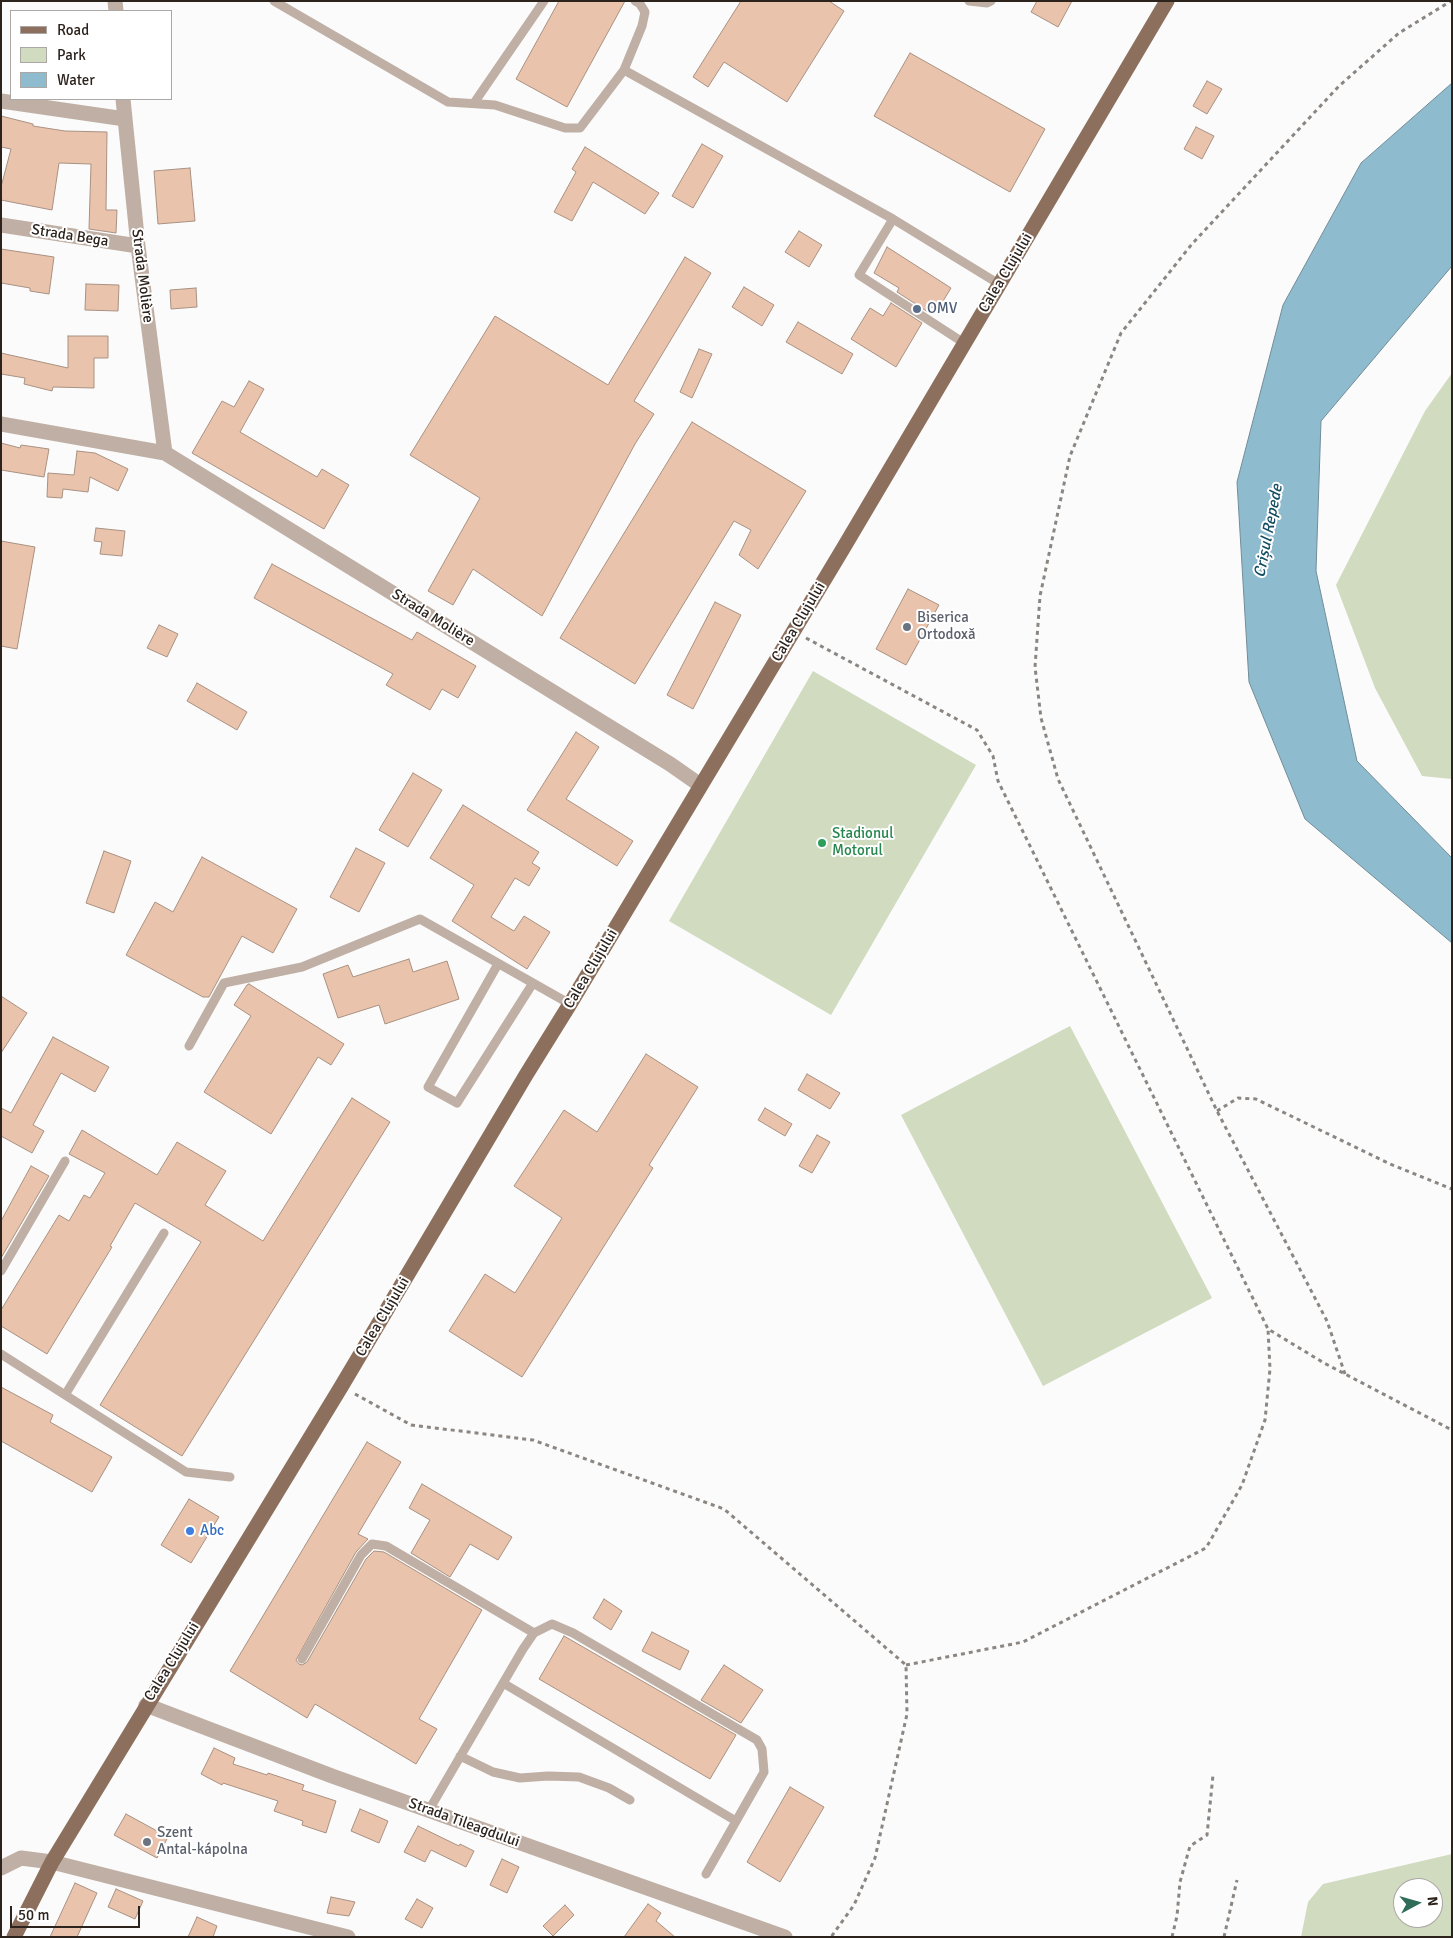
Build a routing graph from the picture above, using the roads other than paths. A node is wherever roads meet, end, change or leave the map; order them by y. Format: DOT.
graph roads {
  1 [pos="274,1"];
  2 [pos="544,1"];
  3 [pos="635,1"];
  4 [pos="969,1"];
  5 [pos="991,1"];
  6 [pos="1167,1"];
  7 [pos="624,70"];
  8 [pos="123,100"];
  9 [pos="1,101"];
  10 [pos="474,104"];
  11 [pos="125,119"];
  12 [pos="893,219"];
  13 [pos="1,226"];
  14 [pos="138,246"];
  15 [pos="999,284"];
  16 [pos="964,343"];
  17 [pos="1,424"];
  18 [pos="165,453"];
  19 [pos="700,785"];
  20 [pos="498,964"];
  21 [pos="533,983"];
  22 [pos="570,1004"];
  23 [pos="188,1046"];
  24 [pos="65,1161"];
  25 [pos="164,1233"];
  26 [pos="1,1271"];
  27 [pos="1,1354"];
  28 [pos="65,1395"];
  29 [pos="230,1477"];
  30 [pos="534,1633"];
  31 [pos="302,1659"];
  32 [pos="503,1683"];
  33 [pos="146,1704"];
  34 [pos="460,1756"];
  35 [pos="630,1800"];
  36 [pos="428,1810"];
  37 [pos="736,1821"];
  38 [pos="52,1862"];
  39 [pos="1,1868"];
  40 [pos="706,1874"];
  41 [pos="14,1937"];
  42 [pos="348,1937"];
  43 [pos="785,1937"];
  1 -- 10 [label="lane"];
  2 -- 10 [label="lane"];
  3 -- 7 [label="lane"];
  4 -- 5 [label="lane"];
  6 -- 15 [label="main road, Calea Clujului"];
  7 -- 10 [label="lane"];
  7 -- 12 [label="lane"];
  8 -- 11 [label="street, Strada Molière"];
  9 -- 11 [label="street"];
  11 -- 14 [label="street, Strada Molière"];
  12 -- 15 [label="lane"];
  12 -- 16 [label="lane"];
  13 -- 14 [label="street, Strada Bega"];
  14 -- 18 [label="street, Strada Molière"];
  15 -- 16 [label="main road, Calea Clujului"];
  16 -- 19 [label="main road, Calea Clujului"];
  17 -- 18 [label="street, Strada Molière"];
  18 -- 19 [label="street, Strada Molière"];
  19 -- 22 [label="main road, Calea Clujului"];
  20 -- 21 [label="lane"];
  20 -- 21 [label="lane"];
  20 -- 23 [label="lane"];
  21 -- 22 [label="lane"];
  22 -- 33 [label="main road, Calea Clujului"];
  24 -- 26 [label="lane"];
  25 -- 28 [label="lane"];
  27 -- 28 [label="lane"];
  28 -- 29 [label="lane"];
  30 -- 31 [label="lane"];
  30 -- 32 [label="lane"];
  30 -- 37 [label="lane"];
  32 -- 34 [label="lane"];
  32 -- 37 [label="lane"];
  33 -- 36 [label="street, Strada Tileagdului"];
  33 -- 38 [label="main road, Calea Clujului"];
  34 -- 35 [label="lane"];
  34 -- 36 [label="lane"];
  36 -- 43 [label="street, Strada Tileagdului"];
  37 -- 40 [label="lane"];
  38 -- 39 [label="street"];
  38 -- 41 [label="main road, Calea Clujului"];
  38 -- 42 [label="street"];
}
